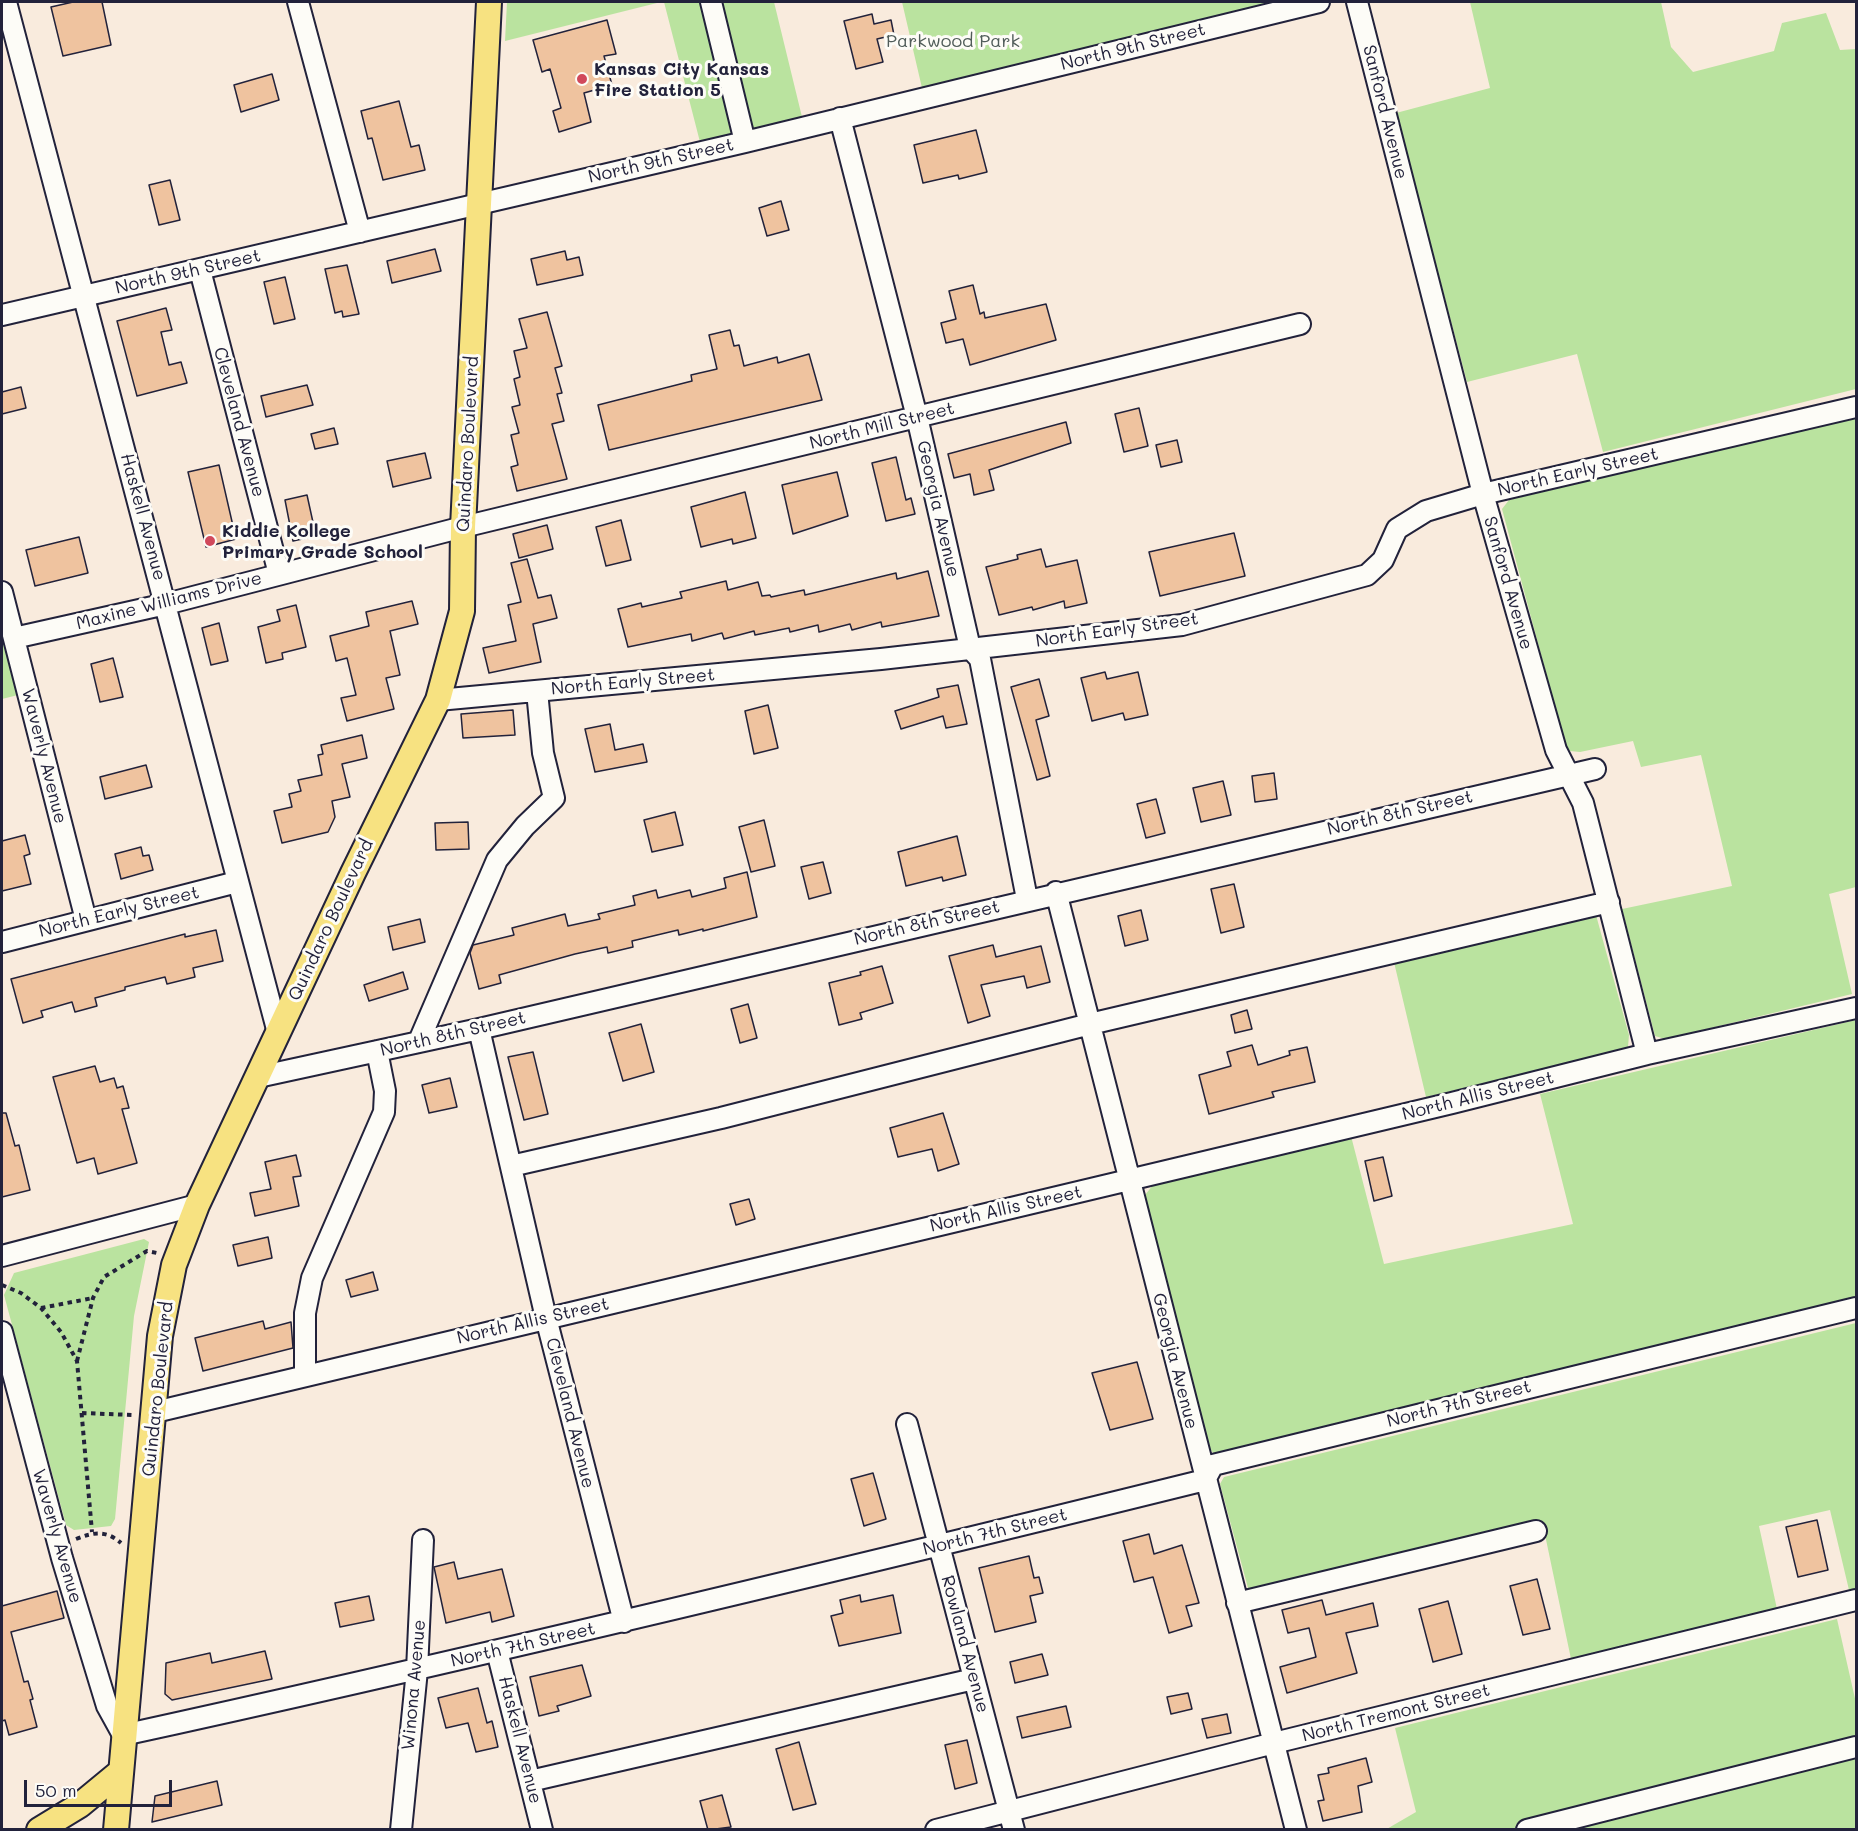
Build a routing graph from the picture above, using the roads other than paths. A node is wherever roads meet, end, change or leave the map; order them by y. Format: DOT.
graph roads {
  1 [pos="6,2"];
  2 [pos="298,2"];
  3 [pos="489,2"];
  4 [pos="711,2"];
  5 [pos="1319,2"];
  6 [pos="1357,2"];
  7 [pos="840,118"];
  8 [pos="745,142"];
  9 [pos="479,204"];
  10 [pos="360,232"];
  11 [pos="200,270"];
  12 [pos="84,297"];
  13 [pos="2,315"];
  14 [pos="1300,324"];
  15 [pos="1857,407"];
  16 [pos="917,417"];
  17 [pos="1483,494"];
  18 [pos="464,526"];
  19 [pos="279,574"];
  20 [pos="2,592"];
  21 [pos="166,604"];
  22 [pos="14,638"];
  23 [pos="970,648"];
  24 [pos="537,691"];
  25 [pos="438,700"];
  26 [pos="1595,769"];
  27 [pos="1570,774"];
  28 [pos="237,882"];
  29 [pos="1056,892"];
  30 [pos="1027,900"];
  31 [pos="1609,902"];
  32 [pos="86,920"];
  33 [pos="2,942"];
  34 [pos="1857,1008"];
  35 [pos="1090,1024"];
  36 [pos="479,1029"];
  37 [pos="278,1033"];
  38 [pos="419,1041"];
  39 [pos="377,1051"];
  40 [pos="1647,1054"];
  41 [pos="258,1077"];
  42 [pos="511,1166"];
  43 [pos="1129,1180"];
  44 [pos="197,1205"];
  45 [pos="2,1256"];
  46 [pos="1857,1308"];
  47 [pos="546,1318"];
  48 [pos="2,1332"];
  49 [pos="305,1376"];
  50 [pos="155,1412"];
  51 [pos="907,1424"];
  52 [pos="1204,1480"];
  53 [pos="1536,1531"];
  54 [pos="423,1540"];
  55 [pos="939,1546"];
  56 [pos="1857,1600"];
  57 [pos="1237,1603"];
  58 [pos="624,1622"];
  59 [pos="497,1651"];
  60 [pos="417,1670"];
  61 [pos="974,1678"];
  62 [pos="123,1735"];
  63 [pos="1274,1743"];
  64 [pos="1857,1747"];
  65 [pos="120,1772"];
  66 [pos="530,1780"];
  67 [pos="1012,1821"];
  68 [pos="39,1830"];
  69 [pos="116,1830"];
  70 [pos="401,1830"];
  71 [pos="542,1830"];
  72 [pos="936,1830"];
  73 [pos="1296,1830"];
  74 [pos="1527,1830"];
  1 -- 12 [label="street, Haskell Avenue"];
  2 -- 10 [label="street"];
  3 -- 9 [label="main road, Quindaro Boulevard"];
  4 -- 8 [label="street"];
  5 -- 7 [label="street, North 9th Street"];
  6 -- 17 [label="street, Sanford Avenue"];
  7 -- 8 [label="street, North 9th Street"];
  7 -- 16 [label="street, Georgia Avenue"];
  8 -- 9 [label="street, North 9th Street"];
  9 -- 10 [label="street, North 9th Street"];
  9 -- 18 [label="main road, Quindaro Boulevard"];
  10 -- 11 [label="street, North 9th Street"];
  11 -- 12 [label="street, North 9th Street"];
  11 -- 19 [label="street, Cleveland Avenue"];
  12 -- 13 [label="street, North 9th Street"];
  12 -- 21 [label="street, Haskell Avenue"];
  14 -- 16 [label="street, North Mill Street"];
  15 -- 17 [label="street, North Early Street"];
  16 -- 18 [label="street, North Mill Street"];
  16 -- 23 [label="street, Georgia Avenue"];
  17 -- 23 [label="street, North Early Street"];
  17 -- 27 [label="street, Sanford Avenue"];
  18 -- 19 [label="street, Maxine Williams Drive"];
  18 -- 25 [label="main road, Quindaro Boulevard"];
  19 -- 21 [label="street, Maxine Williams Drive"];
  20 -- 22 [label="street, Waverly Avenue"];
  21 -- 22 [label="street, Maxine Williams Drive"];
  21 -- 28 [label="street, Haskell Avenue"];
  22 -- 32 [label="street, Waverly Avenue"];
  23 -- 24 [label="street, North Early Street"];
  23 -- 30 [label="street, Georgia Avenue"];
  24 -- 25 [label="street, North Early Street"];
  24 -- 38 [label="street"];
  25 -- 37 [label="main road, Quindaro Boulevard"];
  26 -- 27 [label="street, North 8th Street"];
  27 -- 29 [label="street, North 8th Street"];
  27 -- 31 [label="street, Sanford Avenue"];
  28 -- 32 [label="street, North Early Street"];
  28 -- 37 [label="street, Haskell Avenue"];
  29 -- 30 [label="street, North 8th Street"];
  29 -- 35 [label="street, Georgia Avenue"];
  30 -- 36 [label="street, North 8th Street"];
  31 -- 35 [label="street"];
  31 -- 40 [label="street, Sanford Avenue"];
  32 -- 33 [label="street, North Early Street"];
  34 -- 40 [label="street, North Allis Street"];
  35 -- 42 [label="street"];
  35 -- 43 [label="street, Georgia Avenue"];
  36 -- 38 [label="street, North 8th Street"];
  36 -- 42 [label="street, Cleveland Avenue"];
  37 -- 41 [label="main road, Quindaro Boulevard"];
  38 -- 39 [label="street, North 8th Street"];
  39 -- 41 [label="street, North 8th Street"];
  39 -- 49 [label="street"];
  40 -- 43 [label="street, North Allis Street"];
  41 -- 44 [label="main road, Quindaro Boulevard"];
  42 -- 47 [label="street, Cleveland Avenue"];
  43 -- 47 [label="street, North Allis Street"];
  43 -- 52 [label="street, Georgia Avenue"];
  44 -- 45 [label="street"];
  44 -- 50 [label="main road, Quindaro Boulevard"];
  46 -- 52 [label="street, North 7th Street"];
  47 -- 49 [label="street, North Allis Street"];
  47 -- 58 [label="street, Cleveland Avenue"];
  48 -- 62 [label="street, Waverly Avenue"];
  49 -- 50 [label="street, North Allis Street"];
  50 -- 62 [label="main road, Quindaro Boulevard"];
  51 -- 55 [label="street, Rowland Avenue"];
  52 -- 55 [label="street, North 7th Street"];
  52 -- 57 [label="street, Georgia Avenue"];
  53 -- 57 [label="street"];
  54 -- 60 [label="street, Winona Avenue"];
  55 -- 58 [label="street, North 7th Street"];
  55 -- 61 [label="street, Rowland Avenue"];
  56 -- 63 [label="street, North Tremont Street"];
  57 -- 63 [label="street, Georgia Avenue"];
  58 -- 59 [label="street, North 7th Street"];
  59 -- 60 [label="street, North 7th Street"];
  59 -- 66 [label="street, Haskell Avenue"];
  60 -- 62 [label="street, North 7th Street"];
  60 -- 70 [label="street, Winona Avenue"];
  61 -- 66 [label="street"];
  61 -- 67 [label="street, Rowland Avenue"];
  62 -- 65 [label="main road, Quindaro Boulevard"];
  63 -- 67 [label="street, North Tremont Street"];
  63 -- 73 [label="street, Georgia Avenue"];
  64 -- 74 [label="street"];
  65 -- 68 [label="main road"];
  65 -- 69 [label="main road, Quindaro Boulevard"];
  66 -- 71 [label="street, Haskell Avenue"];
  67 -- 72 [label="street, North Tremont Street"];
}
